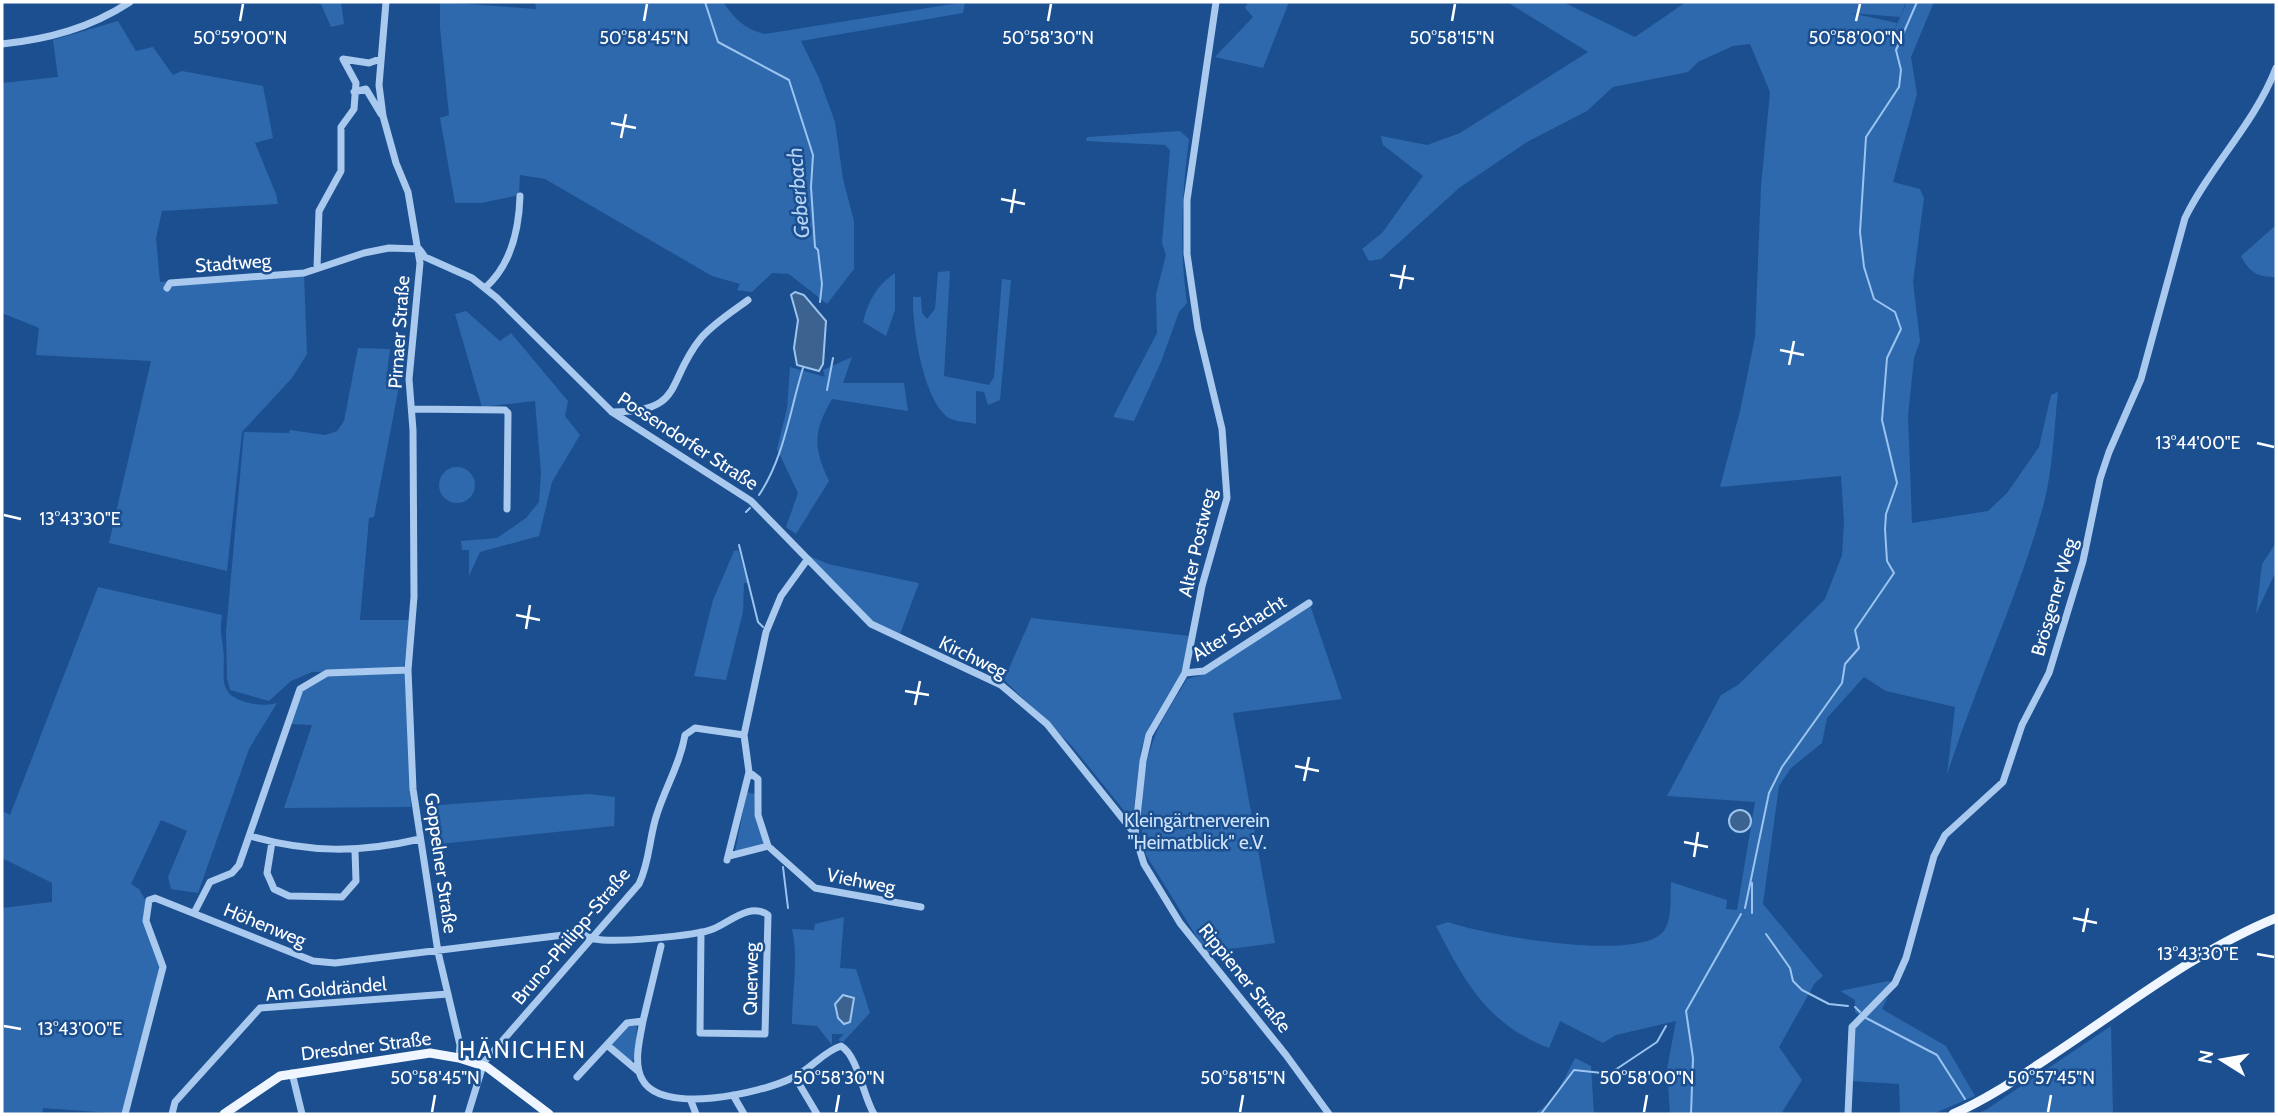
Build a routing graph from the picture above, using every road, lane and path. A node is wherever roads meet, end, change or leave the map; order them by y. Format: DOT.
graph roads {
  1 [pos="130,2"];
  2 [pos="386,2"];
  3 [pos="1216,2"];
  4 [pos="2,44"];
  5 [pos="380,59"];
  6 [pos="2276,68"];
  7 [pos="354,92"];
  8 [pos="383,116"];
  9 [pos="520,196"];
  10 [pos="419,250"];
  11 [pos="317,268"];
  12 [pos="167,288"];
  13 [pos="485,288"];
  14 [pos="748,300"];
  15 [pos="412,408"];
  16 [pos="612,412"];
  17 [pos="507,509"];
  18 [pos="807,560"];
  19 [pos="1309,603"];
  20 [pos="408,670"];
  21 [pos="1185,673"];
  22 [pos="744,735"];
  23 [pos="749,772"];
  24 [pos="1135,835"];
  25 [pos="250,836"];
  26 [pos="420,839"];
  27 [pos="272,842"];
  28 [pos="768,846"];
  29 [pos="355,851"];
  30 [pos="921,907"];
  31 [pos="194,913"];
  32 [pos="2276,918"];
  33 [pos="701,932"];
  34 [pos="593,939"];
  35 [pos="661,946"];
  36 [pos="438,952"];
  37 [pos="448,994"];
  38 [pos="643,1021"];
  39 [pos="607,1045"];
  40 [pos="459,1058"];
  41 [pos="482,1065"];
  42 [pos="638,1070"];
  43 [pos="292,1073"];
  44 [pos="577,1077"];
  45 [pos="796,1077"];
  46 [pos="733,1096"];
  47 [pos="691,1101"];
  48 [pos="125,1114"];
  49 [pos="172,1114"];
  50 [pos="224,1114"];
  51 [pos="302,1114"];
  52 [pos="468,1114"];
  53 [pos="549,1114"];
  54 [pos="696,1114"];
  55 [pos="744,1114"];
  56 [pos="817,1114"];
  57 [pos="874,1114"];
  58 [pos="1329,1114"];
  59 [pos="1848,1114"];
  60 [pos="1953,1114"];
  1 -- 4 [label="street"];
  2 -- 5 [label="street, Pirnaer Straße"];
  3 -- 21 [label="street, Alter Postweg"];
  5 -- 7 [label="street"];
  5 -- 8 [label="street, Pirnaer Straße"];
  6 -- 59 [label="street, Brösgener Weg"];
  7 -- 8 [label="street"];
  7 -- 11 [label="street"];
  8 -- 10 [label="street, Pirnaer Straße"];
  9 -- 13 [label="street"];
  10 -- 11 [label="street, Stadtweg"];
  10 -- 13 [label="street, Possendorfer Straße"];
  10 -- 15 [label="street, Pirnaer Straße"];
  11 -- 12 [label="street, Stadtweg"];
  13 -- 16 [label="street, Possendorfer Straße"];
  14 -- 16 [label="street"];
  15 -- 17 [label="street"];
  15 -- 20 [label="street, Pirnaer Straße"];
  16 -- 18 [label="street, Possendorfer Straße"];
  18 -- 22 [label="street"];
  18 -- 24 [label="street, Kirchweg"];
  19 -- 21 [label="street, Alter Schacht"];
  20 -- 25 [label="street"];
  20 -- 26 [label="street, Goppelner Straße"];
  21 -- 24 [label="street, Alter Postweg"];
  22 -- 23 [label="street"];
  22 -- 34 [label="street, Bruno-Philipp-Straße"];
  23 -- 28 [label="street"];
  23 -- 28 [label="street"];
  24 -- 58 [label="street, Rippiener Straße"];
  25 -- 27 [label="street"];
  25 -- 31 [label="street"];
  26 -- 29 [label="street"];
  26 -- 36 [label="street, Goppelner Straße"];
  27 -- 29 [label="street"];
  27 -- 29 [label="street"];
  28 -- 30 [label="street, Viehweg"];
  31 -- 36 [label="street, Höhenweg"];
  31 -- 48 [label="street, Höhenweg"];
  32 -- 60 [label="main road"];
  33 -- 33 [label="street, Querweg"];
  33 -- 34 [label="street, Querweg"];
  34 -- 36 [label="street, Höhenweg"];
  34 -- 41 [label="street, Bruno-Philipp-Straße"];
  35 -- 38 [label="street"];
  36 -- 37 [label="street, Goppelner Straße"];
  37 -- 40 [label="street, Goppelner Straße"];
  37 -- 49 [label="street, Am Goldrändel"];
  38 -- 39 [label="street"];
  38 -- 42 [label="street"];
  39 -- 42 [label="street"];
  39 -- 44 [label="street"];
  40 -- 41 [label="main road, Dresdner Straße"];
  40 -- 43 [label="main road, Dresdner Straße"];
  41 -- 52 [label="street"];
  41 -- 53 [label="main road, Dresdner Straße"];
  42 -- 47 [label="street"];
  43 -- 50 [label="main road, Dresdner Straße"];
  43 -- 51 [label="street"];
  45 -- 46 [label="street"];
  45 -- 56 [label="street"];
  45 -- 57 [label="street"];
  46 -- 47 [label="street"];
  46 -- 55 [label="street"];
  47 -- 54 [label="street"];
}
